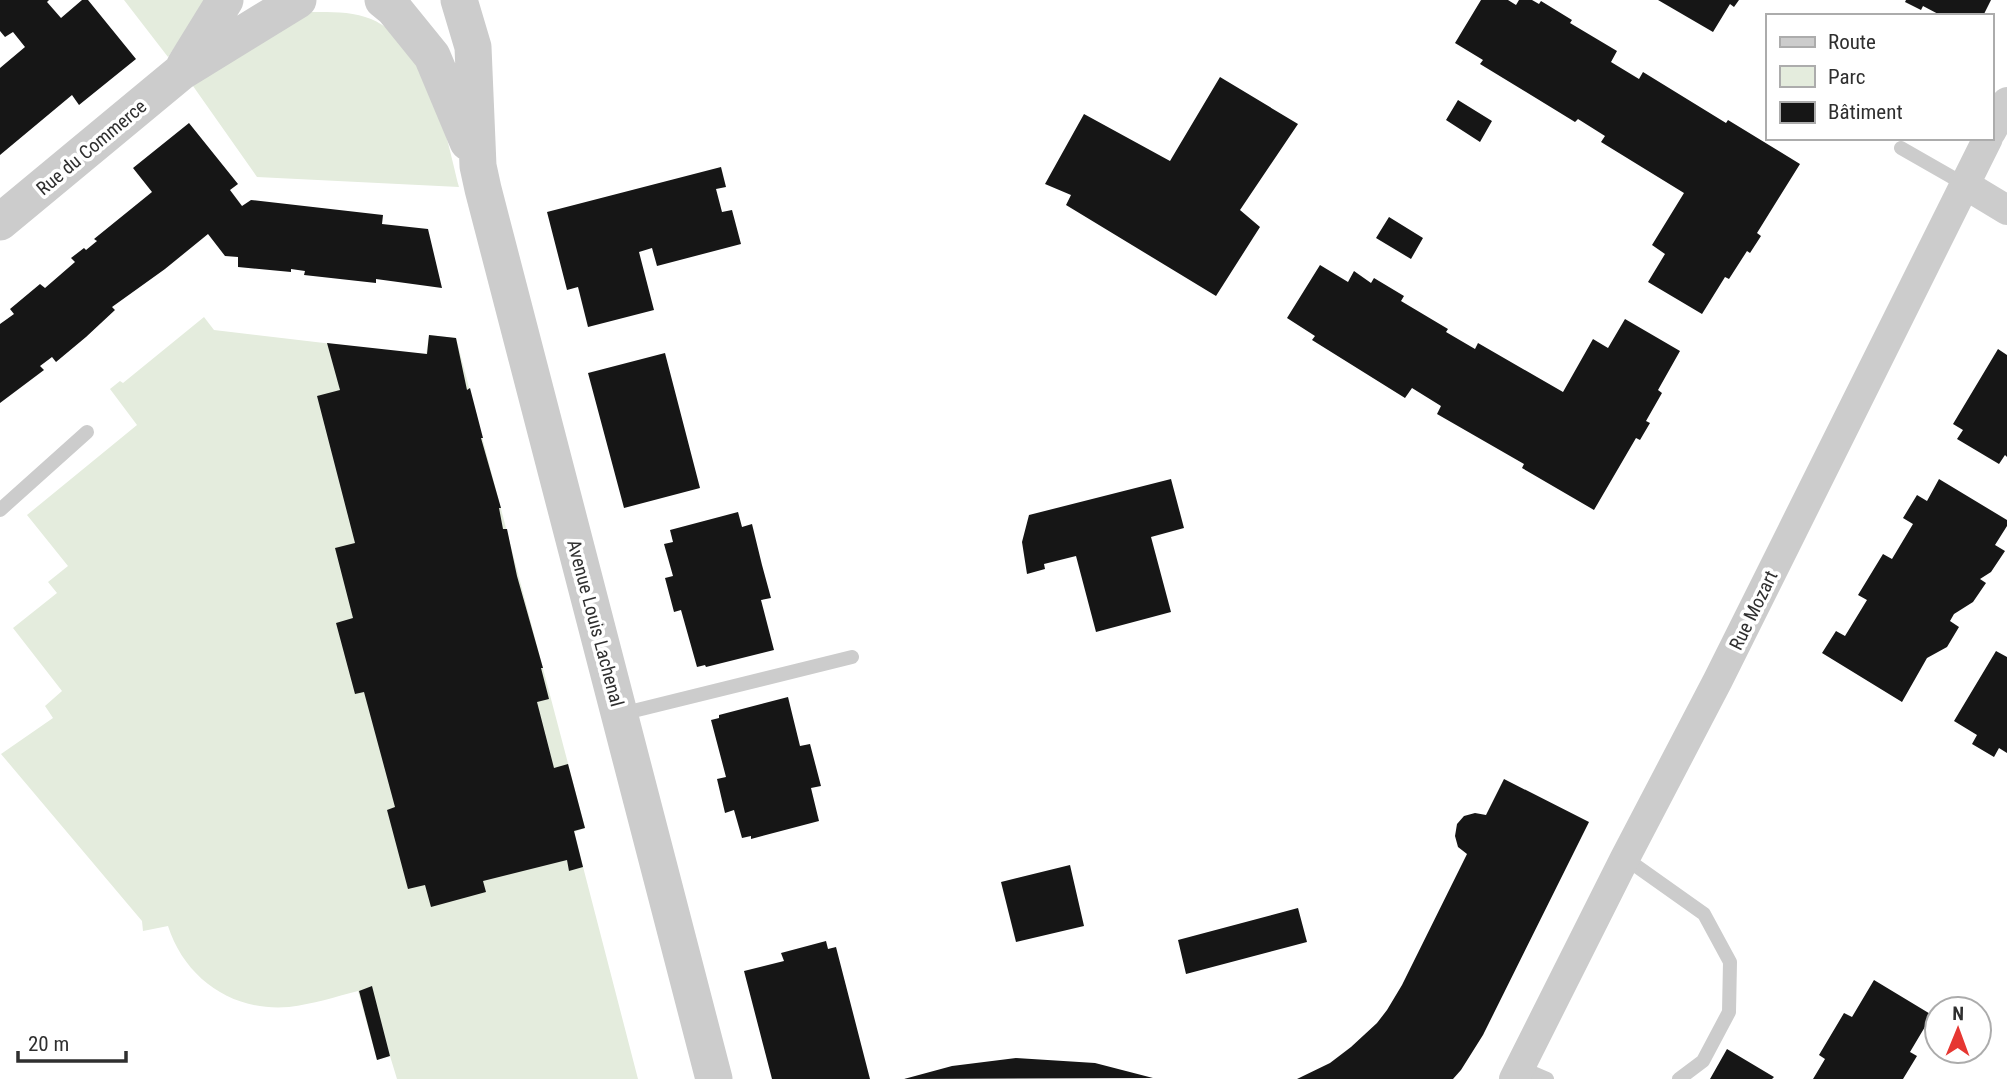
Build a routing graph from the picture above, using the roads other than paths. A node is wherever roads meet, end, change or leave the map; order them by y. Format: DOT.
graph roads {
  1 [pos="225,0"];
  2 [pos="298,0"];
  3 [pos="383,0"];
  4 [pos="459,0"];
  5 [pos="181,72"];
  6 [pos="2007,102"];
  7 [pos="1993,128"];
  8 [pos="1987,140"];
  9 [pos="1901,148"];
  10 [pos="478,166"];
  11 [pos="1964,184"];
  12 [pos="2007,210"];
  13 [pos="0,222"];
  14 [pos="87,432"];
  15 [pos="0,510"];
  16 [pos="852,657"];
  17 [pos="620,715"];
  18 [pos="1625,858"];
  19 [pos="1517,1073"];
  20 [pos="714,1079"];
  21 [pos="1547,1079"];
  22 [pos="1679,1079"];
  1 -- 5 [label="street, Rue du Commerce"];
  2 -- 5 [label="street, Rue du Commerce"];
  3 -- 10 [label="street, Avenue Louis Lachenal"];
  4 -- 10 [label="street, Avenue Louis Lachenal"];
  5 -- 13 [label="street, Rue du Commerce"];
  6 -- 7 [label="street"];
  8 -- 11 [label="street, Rue Mozart"];
  9 -- 11 [label="lane"];
  10 -- 17 [label="street, Avenue Louis Lachenal"];
  11 -- 12 [label="street"];
  11 -- 18 [label="street, Rue Mozart"];
  14 -- 15 [label="lane"];
  16 -- 17 [label="lane"];
  17 -- 20 [label="street, Avenue Louis Lachenal"];
  18 -- 19 [label="street, Rue Mozart"];
  18 -- 22 [label="lane"];
  19 -- 21 [label="lane"];
}
